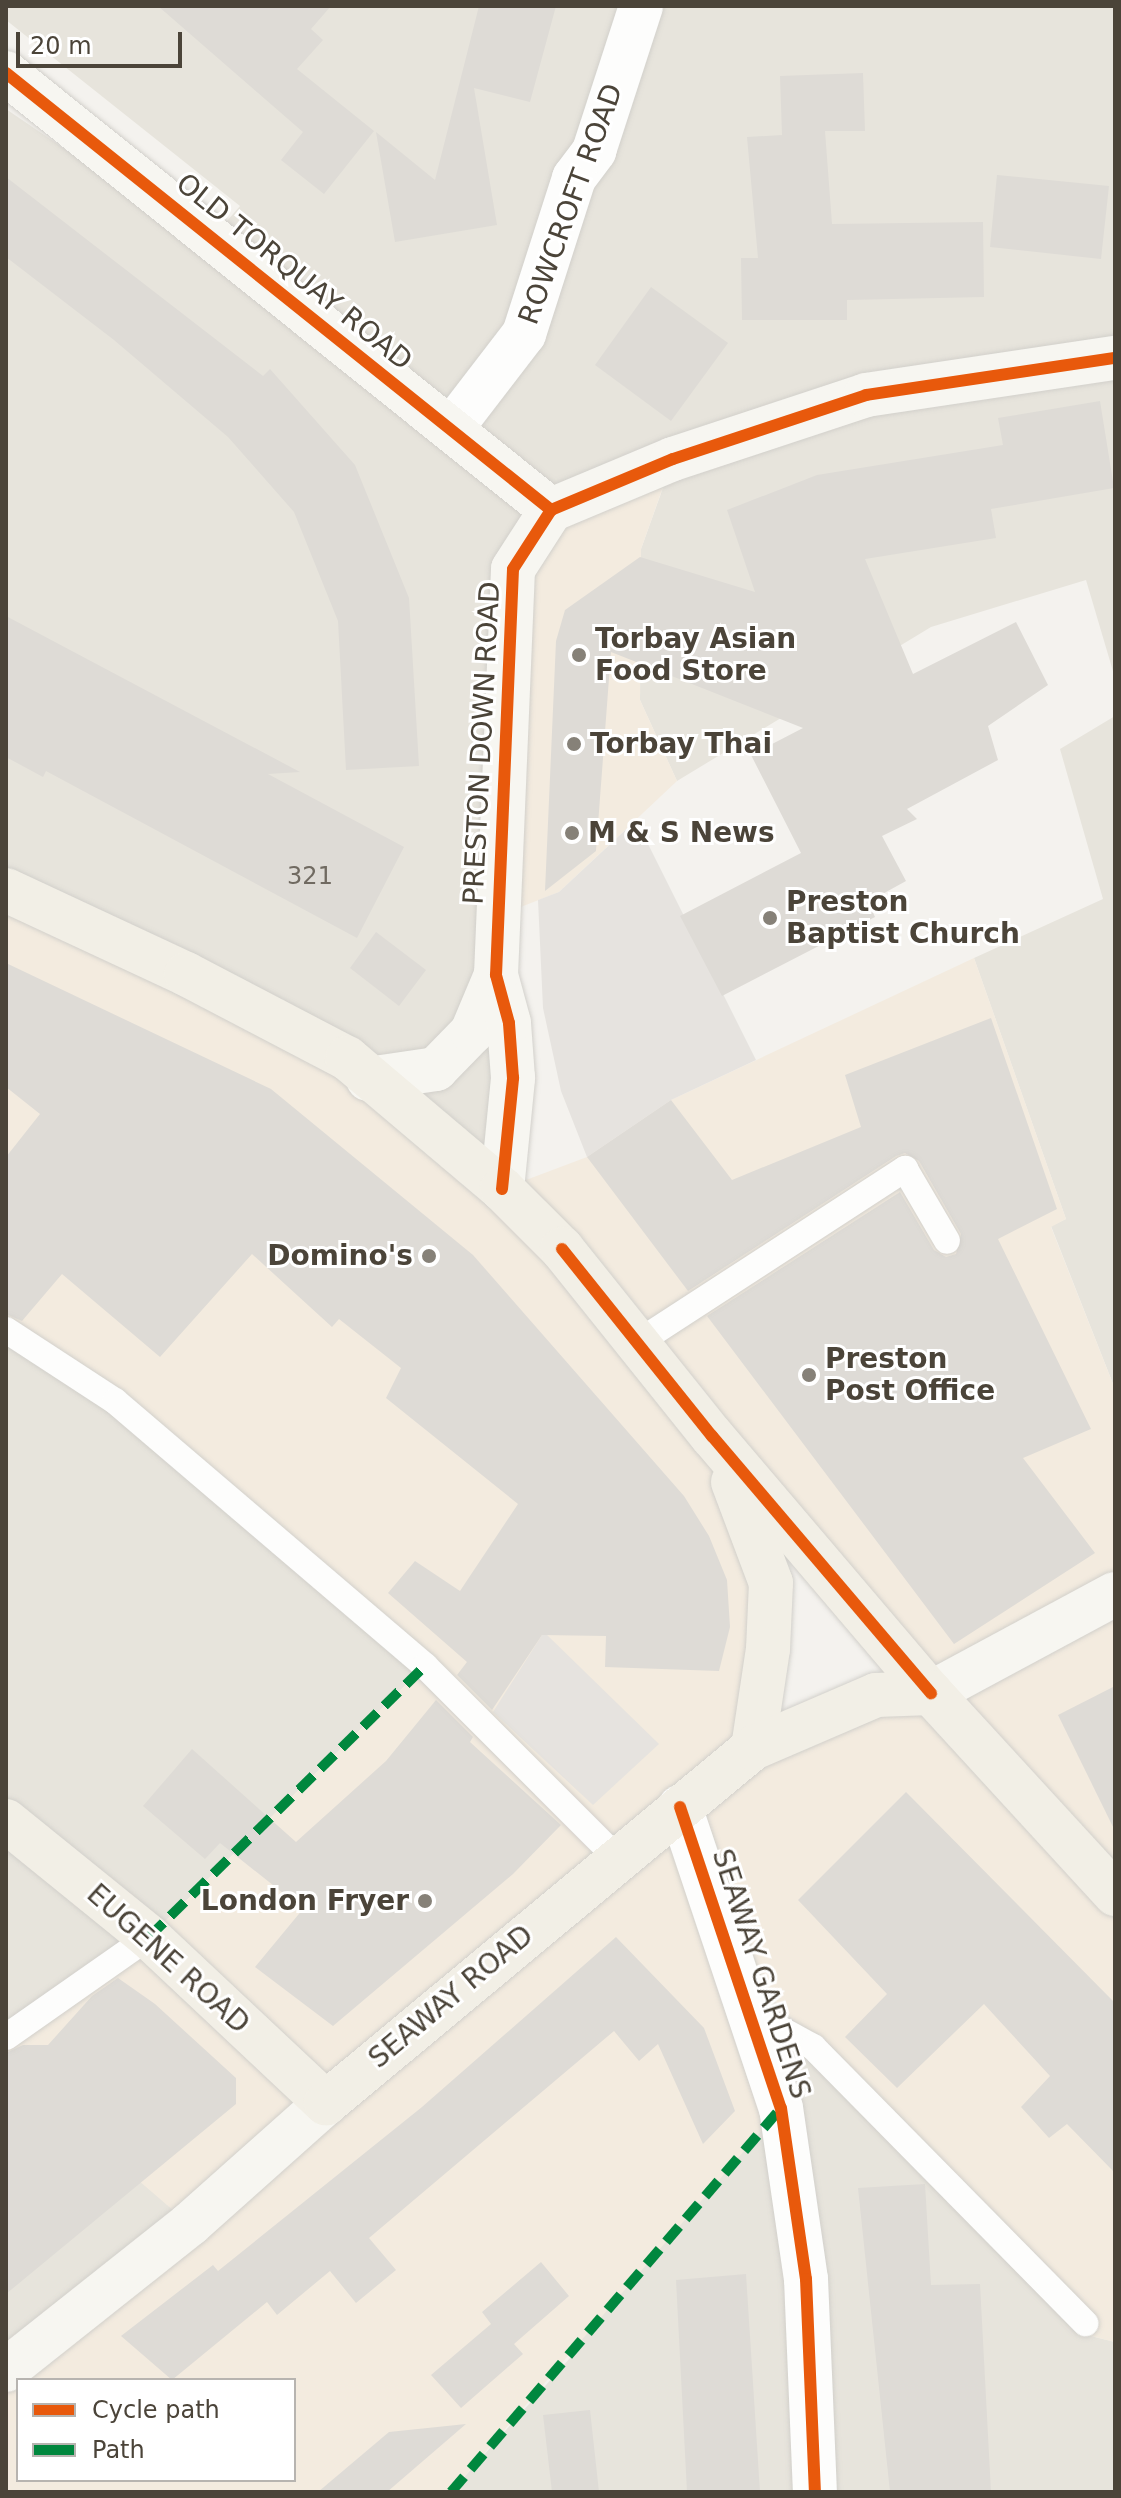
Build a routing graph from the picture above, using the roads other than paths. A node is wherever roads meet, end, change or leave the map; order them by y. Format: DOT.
graph roads {
  1 [pos="641,6"];
  2 [pos="6,73"];
  3 [pos="1115,358"];
  4 [pos="451,429"];
  5 [pos="551,510"];
  6 [pos="6,890"];
  7 [pos="496,975"];
  8 [pos="368,1079"];
  9 [pos="502,1189"];
  10 [pos="947,1241"];
  11 [pos="6,1330"];
  12 [pos="637,1343"];
  13 [pos="712,1436"];
  14 [pos="1115,1594"];
  15 [pos="931,1693"];
  16 [pos="753,1748"];
  17 [pos="680,1807"];
  18 [pos="6,1821"];
  19 [pos="617,1858"];
  20 [pos="1115,1894"];
  21 [pos="149,1937"];
  22 [pos="751,2013"];
  23 [pos="6,2037"];
  24 [pos="326,2103"];
  25 [pos="1085,2323"];
  26 [pos="6,2370"];
  27 [pos="815,2492"];
  1 -- 4 [label="street, ROWCROFT ROAD"];
  2 -- 4 [label="street, OLD TORQUAY ROAD"];
  3 -- 5 [label="street"];
  4 -- 5 [label="street, OLD TORQUAY ROAD"];
  5 -- 7 [label="street, PRESTON DOWN ROAD"];
  6 -- 8 [label="main road"];
  7 -- 8 [label="street, PRESTON DOWN ROAD"];
  7 -- 9 [label="street, PRESTON DOWN ROAD"];
  8 -- 9 [label="main road"];
  9 -- 12 [label="main road"];
  10 -- 12 [label="lane"];
  11 -- 19 [label="lane"];
  12 -- 13 [label="main road"];
  13 -- 15 [label="main road"];
  13 -- 16 [label="main road"];
  14 -- 15 [label="street"];
  15 -- 16 [label="main road, SEAWAY ROAD"];
  15 -- 20 [label="main road"];
  16 -- 17 [label="main road, SEAWAY ROAD"];
  17 -- 19 [label="main road, SEAWAY ROAD"];
  17 -- 22 [label="street, SEAWAY GARDENS"];
  18 -- 21 [label="main road, EUGENE ROAD"];
  19 -- 24 [label="main road, SEAWAY ROAD"];
  21 -- 23 [label="lane"];
  21 -- 24 [label="main road, EUGENE ROAD"];
  22 -- 25 [label="lane"];
  22 -- 27 [label="street, SEAWAY GARDENS"];
  24 -- 26 [label="street, SEAWAY ROAD"];
}
